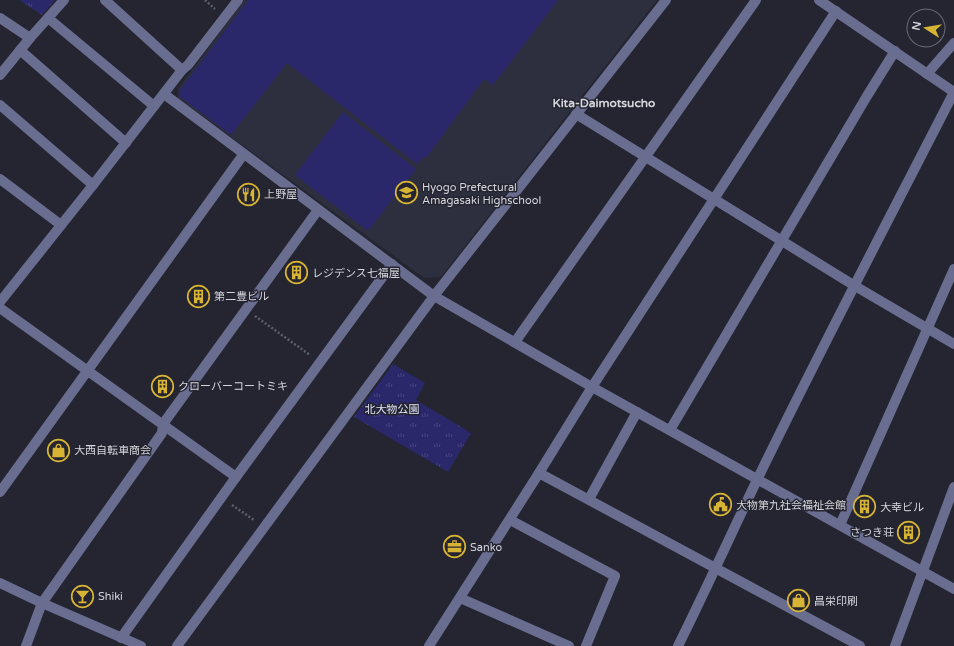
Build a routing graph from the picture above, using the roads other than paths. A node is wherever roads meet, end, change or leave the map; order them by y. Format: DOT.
graph roads {
  1 [pos="64,0"];
  2 [pos="105,0"];
  3 [pos="238,0"];
  4 [pos="666,0"];
  5 [pos="756,0"];
  6 [pos="819,0"];
  7 [pos="836,11"];
  8 [pos="0,18"];
  9 [pos="48,18"];
  10 [pos="30,38"];
  11 [pos="954,43"];
  12 [pos="20,50"];
  13 [pos="895,51"];
  14 [pos="182,70"];
  15 [pos="927,74"];
  16 [pos="0,75"];
  17 [pos="954,92"];
  18 [pos="164,94"];
  19 [pos="0,105"];
  20 [pos="154,106"];
  21 [pos="576,114"];
  22 [pos="126,143"];
  23 [pos="243,155"];
  24 [pos="646,157"];
  25 [pos="0,179"];
  26 [pos="93,185"];
  27 [pos="713,198"];
  28 [pos="318,210"];
  29 [pos="61,225"];
  30 [pos="782,240"];
  31 [pos="392,264"];
  32 [pos="954,269"];
  33 [pos="855,286"];
  34 [pos="434,296"];
  35 [pos="0,302"];
  36 [pos="0,308"];
  37 [pos="928,328"];
  38 [pos="516,342"];
  39 [pos="954,344"];
  40 [pos="87,370"];
  41 [pos="592,387"];
  42 [pos="637,412"];
  43 [pos="164,424"];
  44 [pos="670,430"];
  45 [pos="539,473"];
  46 [pos="236,477"];
  47 [pos="758,479"];
  48 [pos="954,487"];
  49 [pos="0,492"];
  50 [pos="589,499"];
  51 [pos="510,520"];
  52 [pos="840,525"];
  53 [pos="716,569"];
  54 [pos="922,571"];
  55 [pos="0,583"];
  56 [pos="954,589"];
  57 [pos="460,598"];
  58 [pos="42,603"];
  59 [pos="121,638"];
  60 [pos="433,645"];
  61 [pos="26,646"];
  62 [pos="138,646"];
  63 [pos="177,646"];
  64 [pos="569,646"];
  65 [pos="586,646"];
  66 [pos="678,646"];
  67 [pos="860,646"];
  68 [pos="895,646"];
  1 -- 9 [label="street"];
  2 -- 14 [label="street"];
  3 -- 14 [label="street"];
  4 -- 21 [label="street"];
  5 -- 24 [label="street"];
  6 -- 7 [label="street"];
  7 -- 13 [label="street"];
  7 -- 27 [label="street"];
  8 -- 10 [label="street"];
  9 -- 10 [label="street"];
  9 -- 20 [label="street"];
  10 -- 12 [label="street"];
  11 -- 15 [label="street"];
  12 -- 16 [label="street"];
  12 -- 22 [label="street"];
  13 -- 15 [label="street"];
  13 -- 30 [label="street"];
  14 -- 18 [label="street"];
  15 -- 17 [label="street"];
  17 -- 33 [label="street"];
  18 -- 20 [label="street"];
  18 -- 23 [label="street"];
  19 -- 26 [label="street"];
  20 -- 22 [label="street"];
  21 -- 24 [label="street"];
  21 -- 34 [label="street"];
  22 -- 26 [label="street"];
  23 -- 28 [label="street"];
  23 -- 40 [label="street"];
  24 -- 27 [label="street"];
  24 -- 38 [label="street"];
  25 -- 29 [label="street"];
  26 -- 29 [label="street"];
  27 -- 30 [label="street"];
  27 -- 41 [label="street"];
  28 -- 31 [label="street"];
  28 -- 43 [label="street"];
  29 -- 35 [label="street"];
  30 -- 33 [label="street"];
  30 -- 44 [label="street"];
  31 -- 34 [label="street"];
  31 -- 46 [label="street"];
  32 -- 37 [label="street"];
  33 -- 37 [label="street"];
  33 -- 47 [label="street"];
  34 -- 38 [label="street"];
  34 -- 63 [label="street"];
  36 -- 40 [label="street"];
  37 -- 39 [label="street"];
  37 -- 52 [label="street"];
  38 -- 41 [label="street"];
  40 -- 43 [label="street"];
  40 -- 49 [label="street"];
  41 -- 42 [label="street"];
  41 -- 45 [label="street"];
  42 -- 44 [label="street"];
  42 -- 50 [label="street"];
  43 -- 46 [label="street"];
  43 -- 58 [label="street"];
  44 -- 47 [label="street"];
  45 -- 50 [label="street"];
  45 -- 51 [label="street"];
  46 -- 59 [label="street"];
  47 -- 52 [label="street"];
  47 -- 53 [label="street"];
  48 -- 54 [label="street"];
  50 -- 53 [label="street"];
  51 -- 57 [label="street"];
  51 -- 65 [label="street"];
  52 -- 54 [label="street"];
  53 -- 66 [label="street"];
  53 -- 67 [label="street"];
  54 -- 56 [label="street"];
  54 -- 68 [label="street"];
  55 -- 58 [label="street"];
  57 -- 60 [label="street"];
  57 -- 64 [label="street"];
  58 -- 59 [label="street"];
  58 -- 61 [label="street"];
  59 -- 62 [label="street"];
}
